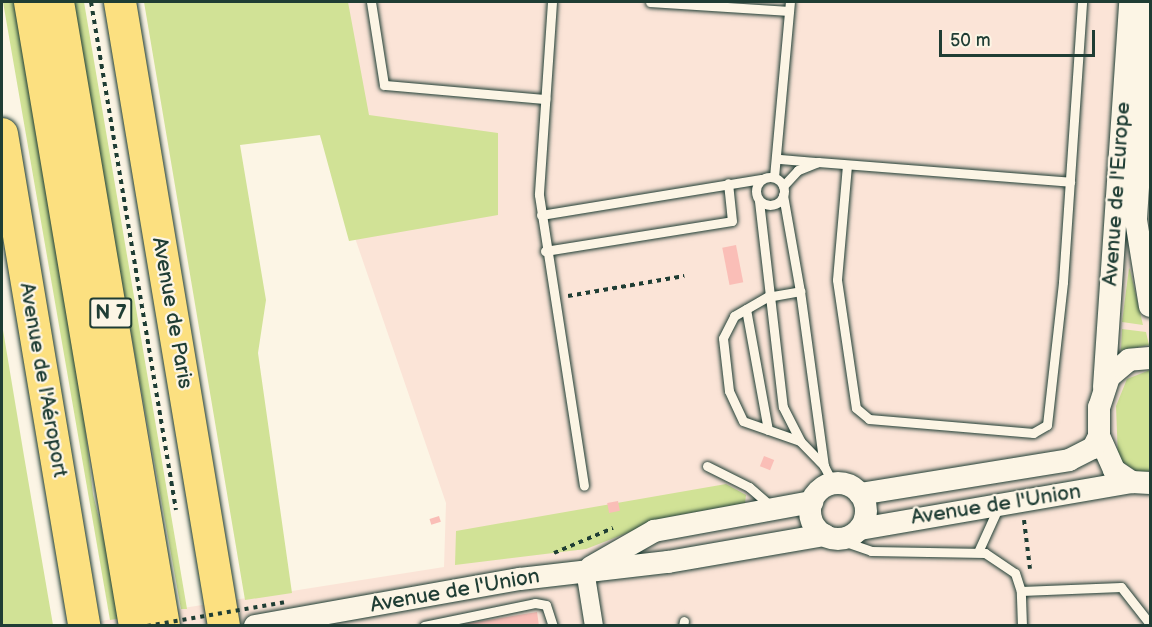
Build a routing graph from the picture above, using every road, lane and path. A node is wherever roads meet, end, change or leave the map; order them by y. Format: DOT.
graph roads {
  1 [pos="30,2"];
  2 [pos="58,2"];
  3 [pos="91,2"];
  4 [pos="120,2"];
  5 [pos="370,2"];
  6 [pos="552,2"];
  7 [pos="650,2"];
  8 [pos="1082,2"];
  9 [pos="1130,2"];
  10 [pos="1150,2"];
  11 [pos="789,6"];
  12 [pos="545,99"];
  13 [pos="1146,118"];
  14 [pos="2,134"];
  15 [pos="780,159"];
  16 [pos="818,162"];
  17 [pos="847,165"];
  18 [pos="774,177"];
  19 [pos="761,179"];
  20 [pos="1070,182"];
  21 [pos="728,183"];
  22 [pos="783,190"];
  23 [pos="1144,199"];
  24 [pos="759,201"];
  25 [pos="541,214"];
  26 [pos="545,251"];
  27 [pos="684,276"];
  28 [pos="800,291"];
  29 [pos="767,297"];
  30 [pos="561,298"];
  31 [pos="1150,306"];
  32 [pos="746,309"];
  33 [pos="1150,358"];
  34 [pos="1104,387"];
  35 [pos="768,430"];
  36 [pos="1099,436"];
  37 [pos="800,441"];
  38 [pos="706,466"];
  39 [pos="829,475"];
  40 [pos="59,476"];
  41 [pos="1141,482"];
  42 [pos="584,486"];
  43 [pos="860,494"];
  44 [pos="812,502"];
  45 [pos="999,505"];
  46 [pos="205,506"];
  47 [pos="776,510"];
  48 [pos="178,521"];
  49 [pos="860,529"];
  50 [pos="829,537"];
  51 [pos="978,552"];
  52 [pos="585,570"];
  53 [pos="1021,591"];
  54 [pos="288,611"];
  55 [pos="200,620"];
  56 [pos="1150,624"];
  57 [pos="84,626"];
  58 [pos="103,626"];
  59 [pos="135,626"];
  60 [pos="147,626"];
  61 [pos="164,626"];
  62 [pos="196,626"];
  63 [pos="224,626"];
  64 [pos="255,626"];
  65 [pos="424,626"];
  66 [pos="553,626"];
  67 [pos="594,626"];
  68 [pos="1022,626"];
  1 -- 59 [label="highway, N 7"];
  2 -- 61 [label="highway, N 7"];
  3 -- 48 [label="path"];
  4 -- 46 [label="highway, Avenue de Paris"];
  5 -- 12 [label="lane"];
  6 -- 12 [label="lane"];
  7 -- 11 [label="lane"];
  8 -- 20 [label="lane"];
  9 -- 34 [label="street, Avenue de l'Europe"];
  10 -- 13 [label="street, Avenue de l'Europe"];
  11 -- 15 [label="lane"];
  12 -- 25 [label="lane"];
  13 -- 23 [label="street, Avenue de l'Europe"];
  14 -- 40 [label="highway, Avenue de l'Aéroport"];
  15 -- 16 [label="lane"];
  15 -- 18 [label="lane"];
  16 -- 17 [label="lane"];
  16 -- 22 [label="lane"];
  17 -- 20 [label="lane"];
  17 -- 20 [label="lane"];
  18 -- 19 [label="lane"];
  18 -- 22 [label="lane"];
  19 -- 21 [label="lane"];
  19 -- 24 [label="lane"];
  21 -- 25 [label="lane"];
  21 -- 26 [label="lane"];
  22 -- 24 [label="lane"];
  22 -- 28 [label="lane"];
  23 -- 31 [label="street, Avenue de l'Europe"];
  24 -- 29 [label="lane"];
  25 -- 26 [label="lane"];
  26 -- 42 [label="lane"];
  27 -- 30 [label="path"];
  28 -- 29 [label="lane"];
  28 -- 39 [label="lane"];
  29 -- 32 [label="lane"];
  29 -- 37 [label="lane"];
  32 -- 35 [label="lane"];
  32 -- 35 [label="lane"];
  33 -- 34 [label="street"];
  34 -- 36 [label="street, Avenue de l'Europe"];
  35 -- 37 [label="lane"];
  36 -- 41 [label="street"];
  36 -- 43 [label="street, Avenue de l'Union"];
  37 -- 39 [label="lane"];
  38 -- 47 [label="lane"];
  39 -- 43 [label="street"];
  39 -- 44 [label="street, Avenue de l'Union"];
  40 -- 57 [label="highway, Avenue de l'Aéroport"];
  40 -- 58 [label="highway"];
  41 -- 45 [label="street, Avenue de l'Union"];
  43 -- 49 [label="street"];
  44 -- 47 [label="street, Avenue de l'Union"];
  44 -- 50 [label="street"];
  45 -- 49 [label="street, Avenue de l'Union"];
  45 -- 51 [label="lane"];
  46 -- 55 [label="highway"];
  46 -- 63 [label="highway, Avenue de Paris"];
  47 -- 52 [label="street, Avenue de l'Union"];
  49 -- 50 [label="street, Avenue de l'Union"];
  50 -- 51 [label="lane"];
  50 -- 52 [label="street, Avenue de l'Union"];
  51 -- 53 [label="lane"];
  52 -- 54 [label="street, Avenue de l'Union"];
  52 -- 67 [label="street"];
  53 -- 56 [label="lane"];
  53 -- 68 [label="lane"];
  54 -- 60 [label="path, bridge"];
  54 -- 64 [label="street, Avenue de l'Union"];
  55 -- 62 [label="path"];
  65 -- 66 [label="lane"];
}
